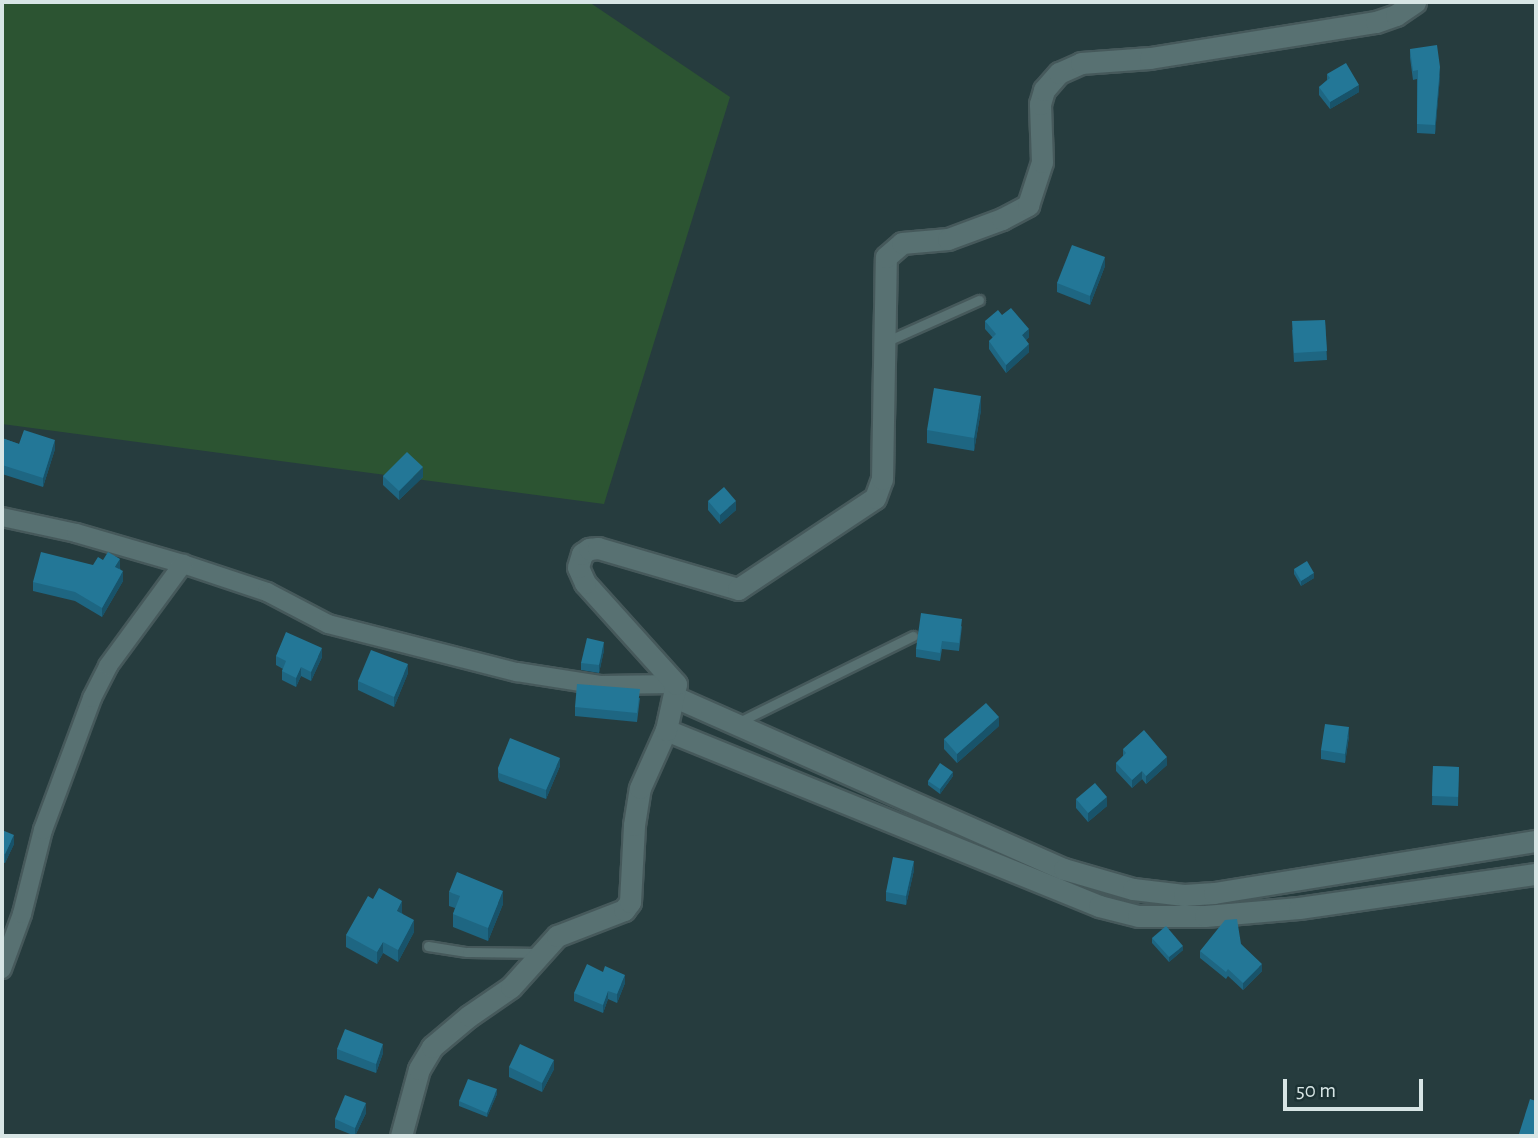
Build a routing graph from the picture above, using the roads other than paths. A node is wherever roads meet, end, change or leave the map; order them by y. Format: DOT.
graph roads {
  1 [pos="1415,2"];
  2 [pos="979,300"];
  3 [pos="884,342"];
  4 [pos="2,517"];
  5 [pos="183,564"];
  6 [pos="913,636"];
  7 [pos="676,691"];
  8 [pos="735,725"];
  9 [pos="666,730"];
  10 [pos="1536,841"];
  11 [pos="1536,874"];
  12 [pos="428,946"];
  13 [pos="542,953"];
  14 [pos="2,968"];
  15 [pos="401,1136"];
  1 -- 3 [label="street"];
  2 -- 3 [label="lane"];
  3 -- 7 [label="street"];
  4 -- 5 [label="street"];
  5 -- 7 [label="street"];
  5 -- 14 [label="street"];
  6 -- 8 [label="lane"];
  7 -- 8 [label="street"];
  7 -- 9 [label="street"];
  8 -- 10 [label="street"];
  9 -- 11 [label="street"];
  9 -- 13 [label="street"];
  12 -- 13 [label="lane"];
  13 -- 15 [label="street"];
}
